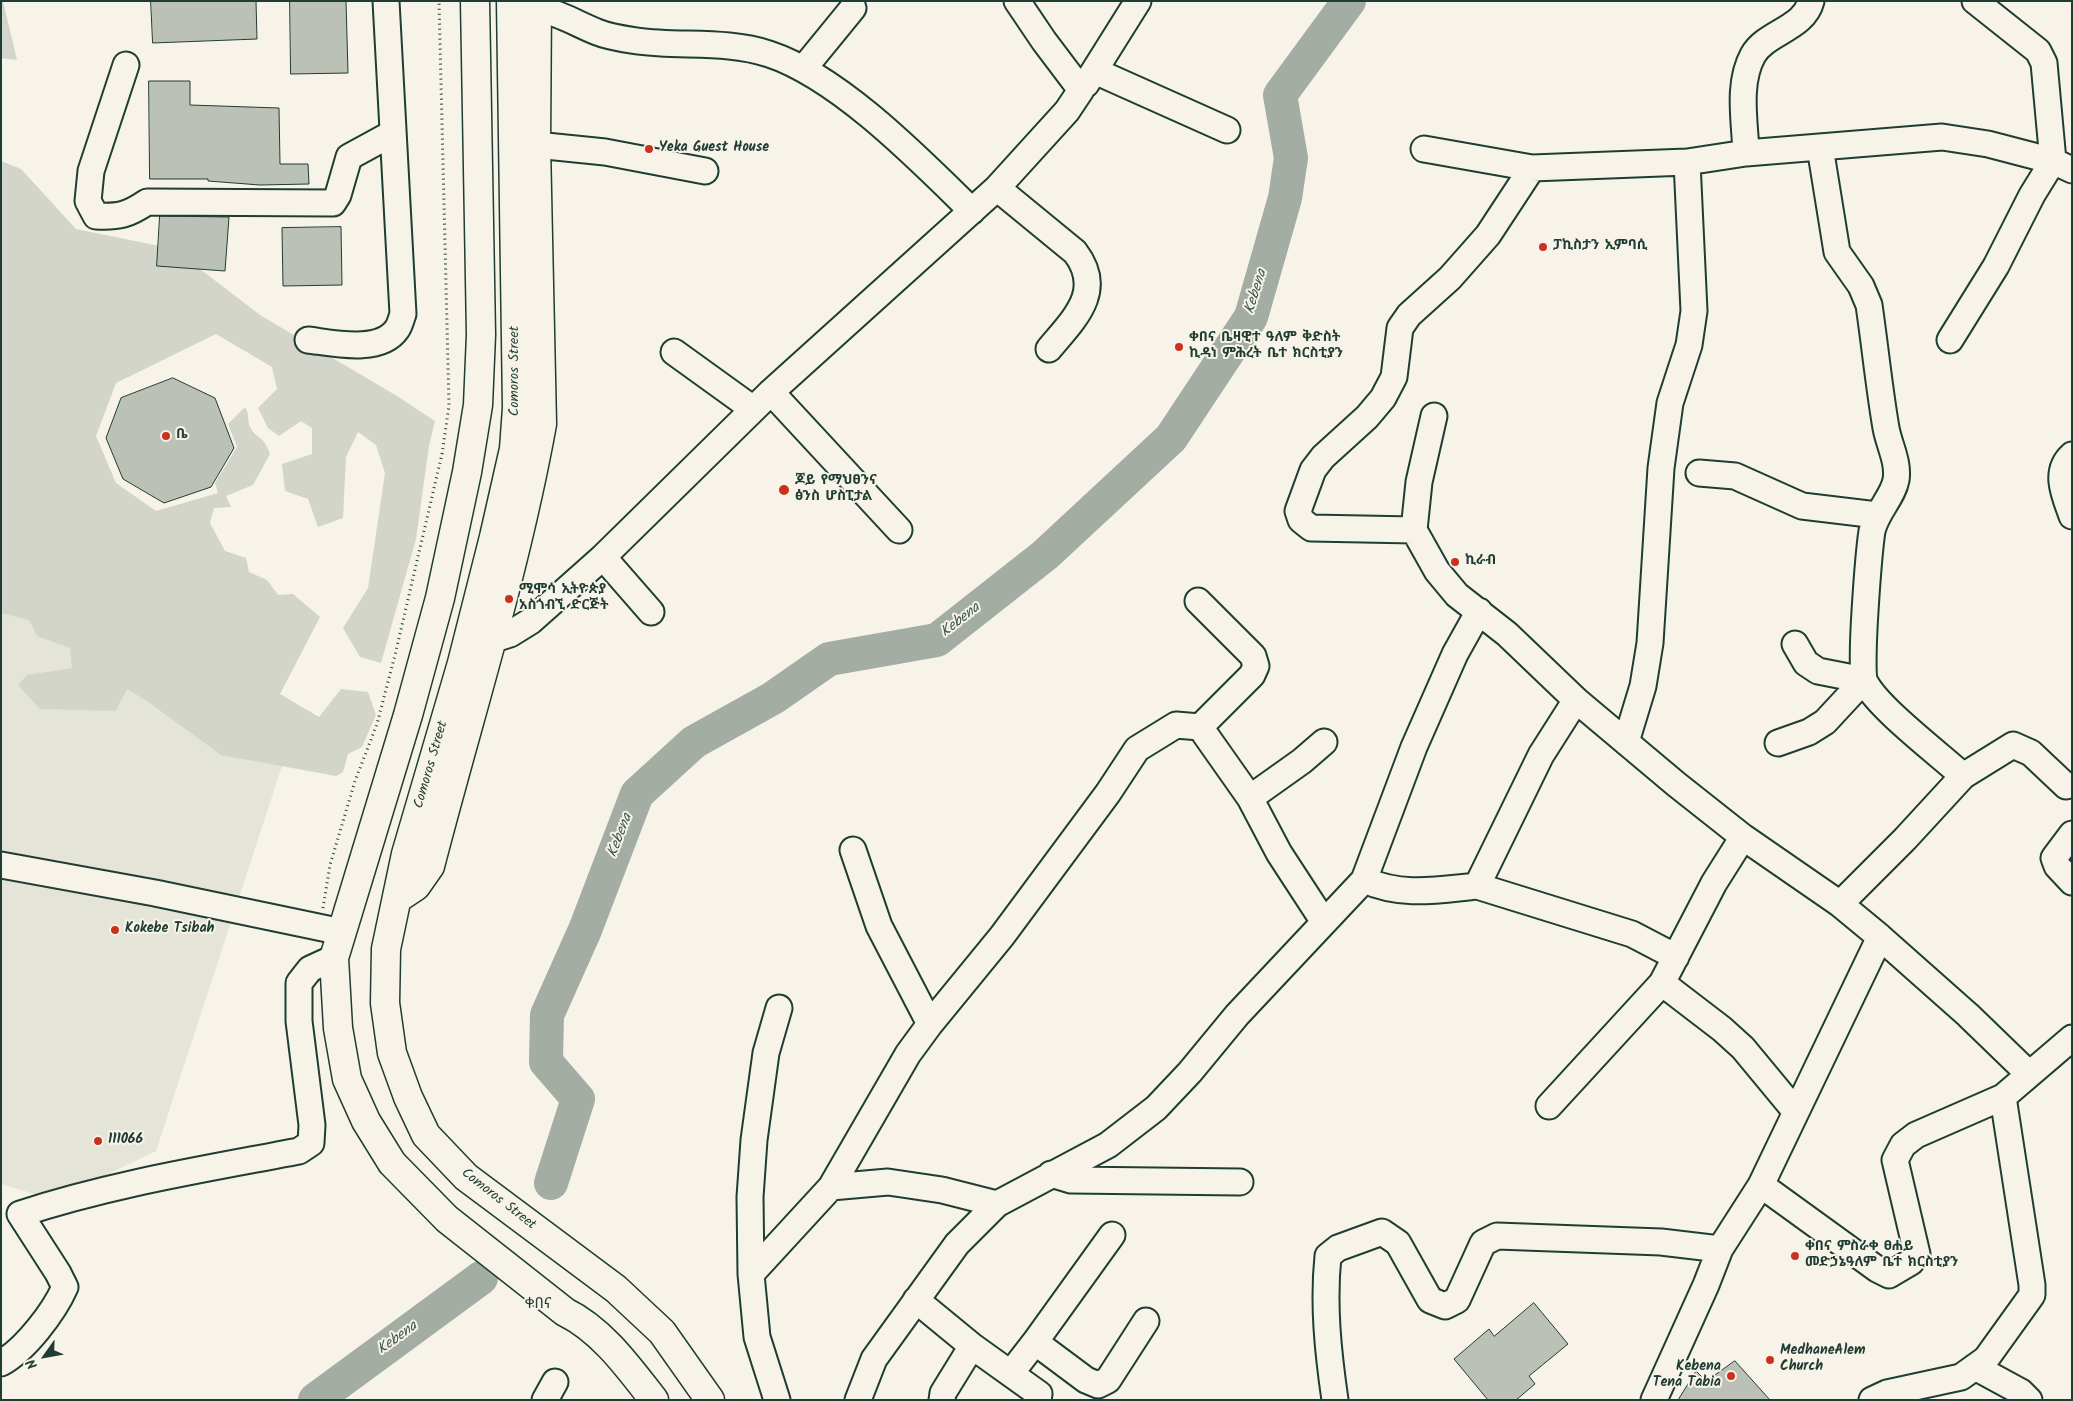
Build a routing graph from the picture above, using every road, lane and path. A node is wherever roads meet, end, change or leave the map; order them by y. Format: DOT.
graph roads {
  1 [pos="386,1"];
  2 [pos="475,1"];
  3 [pos="511,1"];
  4 [pos="1017,1"];
  5 [pos="1138,1"];
  6 [pos="1811,1"];
  7 [pos="1975,1"];
  8 [pos="546,6"];
  9 [pos="853,8"];
  10 [pos="126,65"];
  11 [pos="804,68"];
  12 [pos="1088,80"];
  13 [pos="1227,130"];
  14 [pos="393,133"];
  15 [pos="536,145"];
  16 [pos="1820,147"];
  17 [pos="1424,149"];
  18 [pos="1746,153"];
  19 [pos="1687,162"];
  20 [pos="2062,166"];
  21 [pos="1532,168"];
  22 [pos="705,171"];
  23 [pos="997,188"];
  24 [pos="972,211"];
  25 [pos="308,340"];
  26 [pos="1950,340"];
  27 [pos="1049,349"];
  28 [pos="674,352"];
  29 [pos="771,392"];
  30 [pos="753,409"];
  31 [pos="1434,416"];
  32 [pos="2072,455"];
  33 [pos="1699,473"];
  34 [pos="1877,515"];
  35 [pos="2072,516"];
  36 [pos="899,530"];
  37 [pos="1414,530"];
  38 [pos="603,557"];
  39 [pos="1198,601"];
  40 [pos="1479,611"];
  41 [pos="651,612"];
  42 [pos="491,640"];
  43 [pos="1795,644"];
  44 [pos="1864,680"];
  45 [pos="1576,700"];
  46 [pos="1200,726"];
  47 [pos="1324,742"];
  48 [pos="1626,742"];
  49 [pos="1778,743"];
  50 [pos="1963,776"];
  51 [pos="2070,785"];
  52 [pos="1250,798"];
  53 [pos="2072,834"];
  54 [pos="1743,837"];
  55 [pos="853,850"];
  56 [pos="1,865"];
  57 [pos="1364,880"];
  58 [pos="2072,882"];
  59 [pos="1477,886"];
  60 [pos="398,898"];
  61 [pos="1840,904"];
  62 [pos="1324,922"];
  63 [pos="342,932"];
  64 [pos="1880,937"];
  65 [pos="1676,957"];
  66 [pos="334,958"];
  67 [pos="1662,983"];
  68 [pos="779,1008"];
  69 [pos="930,1024"];
  70 [pos="2072,1038"];
  71 [pos="2029,1074"];
  72 [pos="2003,1097"];
  73 [pos="1548,1106"];
  74 [pos="1796,1112"];
  75 [pos="1052,1174"];
  76 [pos="1240,1182"];
  77 [pos="1762,1185"];
  78 [pos="831,1187"];
  79 [pos="997,1204"];
  80 [pos="11,1216"];
  81 [pos="1112,1235"];
  82 [pos="1720,1249"];
  83 [pos="751,1274"];
  84 [pos="916,1300"];
  85 [pos="1146,1321"];
  86 [pos="1035,1342"];
  87 [pos="972,1346"];
  88 [pos="1,1363"];
  89 [pos="1975,1367"];
  90 [pos="1011,1372"];
  91 [pos="654,1400"];
  92 [pos="710,1400"];
  93 [pos="777,1400"];
  94 [pos="858,1400"];
  95 [pos="942,1400"];
  96 [pos="1038,1400"];
  97 [pos="1335,1400"];
  98 [pos="1654,1400"];
  99 [pos="1872,1400"];
  100 [pos="2029,1400"];
  1 -- 14 [label="street"];
  2 -- 63 [label="main road"];
  3 -- 60 [label="main road, Comoros Street"];
  4 -- 12 [label="street"];
  5 -- 12 [label="street"];
  6 -- 18 [label="street"];
  7 -- 20 [label="street"];
  8 -- 11 [label="street"];
  8 -- 15 [label="main road"];
  9 -- 11 [label="street"];
  10 -- 14 [label="street"];
  11 -- 24 [label="street"];
  12 -- 13 [label="street"];
  12 -- 23 [label="street"];
  14 -- 25 [label="street"];
  15 -- 22 [label="street"];
  15 -- 42 [label="main road"];
  16 -- 18 [label="street"];
  16 -- 20 [label="street"];
  16 -- 34 [label="street"];
  17 -- 21 [label="street"];
  18 -- 19 [label="street"];
  19 -- 21 [label="street"];
  19 -- 48 [label="street"];
  20 -- 26 [label="street"];
  21 -- 37 [label="street"];
  23 -- 24 [label="street"];
  23 -- 27 [label="street"];
  24 -- 29 [label="street"];
  28 -- 30 [label="street"];
  29 -- 30 [label="street"];
  29 -- 36 [label="street"];
  30 -- 38 [label="street"];
  31 -- 37 [label="street"];
  32 -- 35 [label="street"];
  33 -- 34 [label="street"];
  34 -- 44 [label="street"];
  37 -- 40 [label="street"];
  38 -- 41 [label="street"];
  38 -- 42 [label="street"];
  39 -- 46 [label="street"];
  40 -- 45 [label="street"];
  40 -- 57 [label="street"];
  42 -- 60 [label="main road"];
  43 -- 44 [label="street"];
  44 -- 49 [label="street"];
  44 -- 50 [label="street"];
  45 -- 48 [label="street"];
  45 -- 59 [label="street"];
  46 -- 52 [label="street"];
  46 -- 69 [label="street"];
  47 -- 52 [label="street"];
  48 -- 54 [label="street"];
  50 -- 51 [label="street"];
  50 -- 61 [label="street"];
  52 -- 62 [label="street"];
  53 -- 58 [label="street"];
  54 -- 61 [label="street"];
  54 -- 65 [label="street"];
  55 -- 69 [label="street"];
  56 -- 63 [label="street"];
  57 -- 59 [label="street"];
  57 -- 62 [label="street"];
  59 -- 65 [label="street"];
  60 -- 92 [label="main road, Comoros Street"];
  61 -- 64 [label="street"];
  62 -- 75 [label="street"];
  63 -- 66 [label="main road"];
  64 -- 71 [label="street"];
  64 -- 74 [label="street"];
  65 -- 67 [label="street"];
  66 -- 80 [label="street"];
  66 -- 91 [label="main road"];
  67 -- 73 [label="street"];
  67 -- 74 [label="street"];
  68 -- 83 [label="street"];
  69 -- 78 [label="street"];
  70 -- 71 [label="street"];
  71 -- 72 [label="street"];
  72 -- 77 [label="street"];
  72 -- 89 [label="street"];
  74 -- 77 [label="street"];
  75 -- 76 [label="street"];
  75 -- 79 [label="street"];
  77 -- 82 [label="street"];
  78 -- 79 [label="street"];
  78 -- 83 [label="street"];
  79 -- 84 [label="street"];
  80 -- 88 [label="street"];
  81 -- 86 [label="street"];
  82 -- 97 [label="street"];
  82 -- 98 [label="street"];
  83 -- 93 [label="street"];
  84 -- 87 [label="street"];
  84 -- 94 [label="street"];
  85 -- 86 [label="street"];
  86 -- 90 [label="street"];
  87 -- 90 [label="street"];
  87 -- 95 [label="street"];
  89 -- 99 [label="street"];
  89 -- 100 [label="street"];
  90 -- 96 [label="street"];
}
